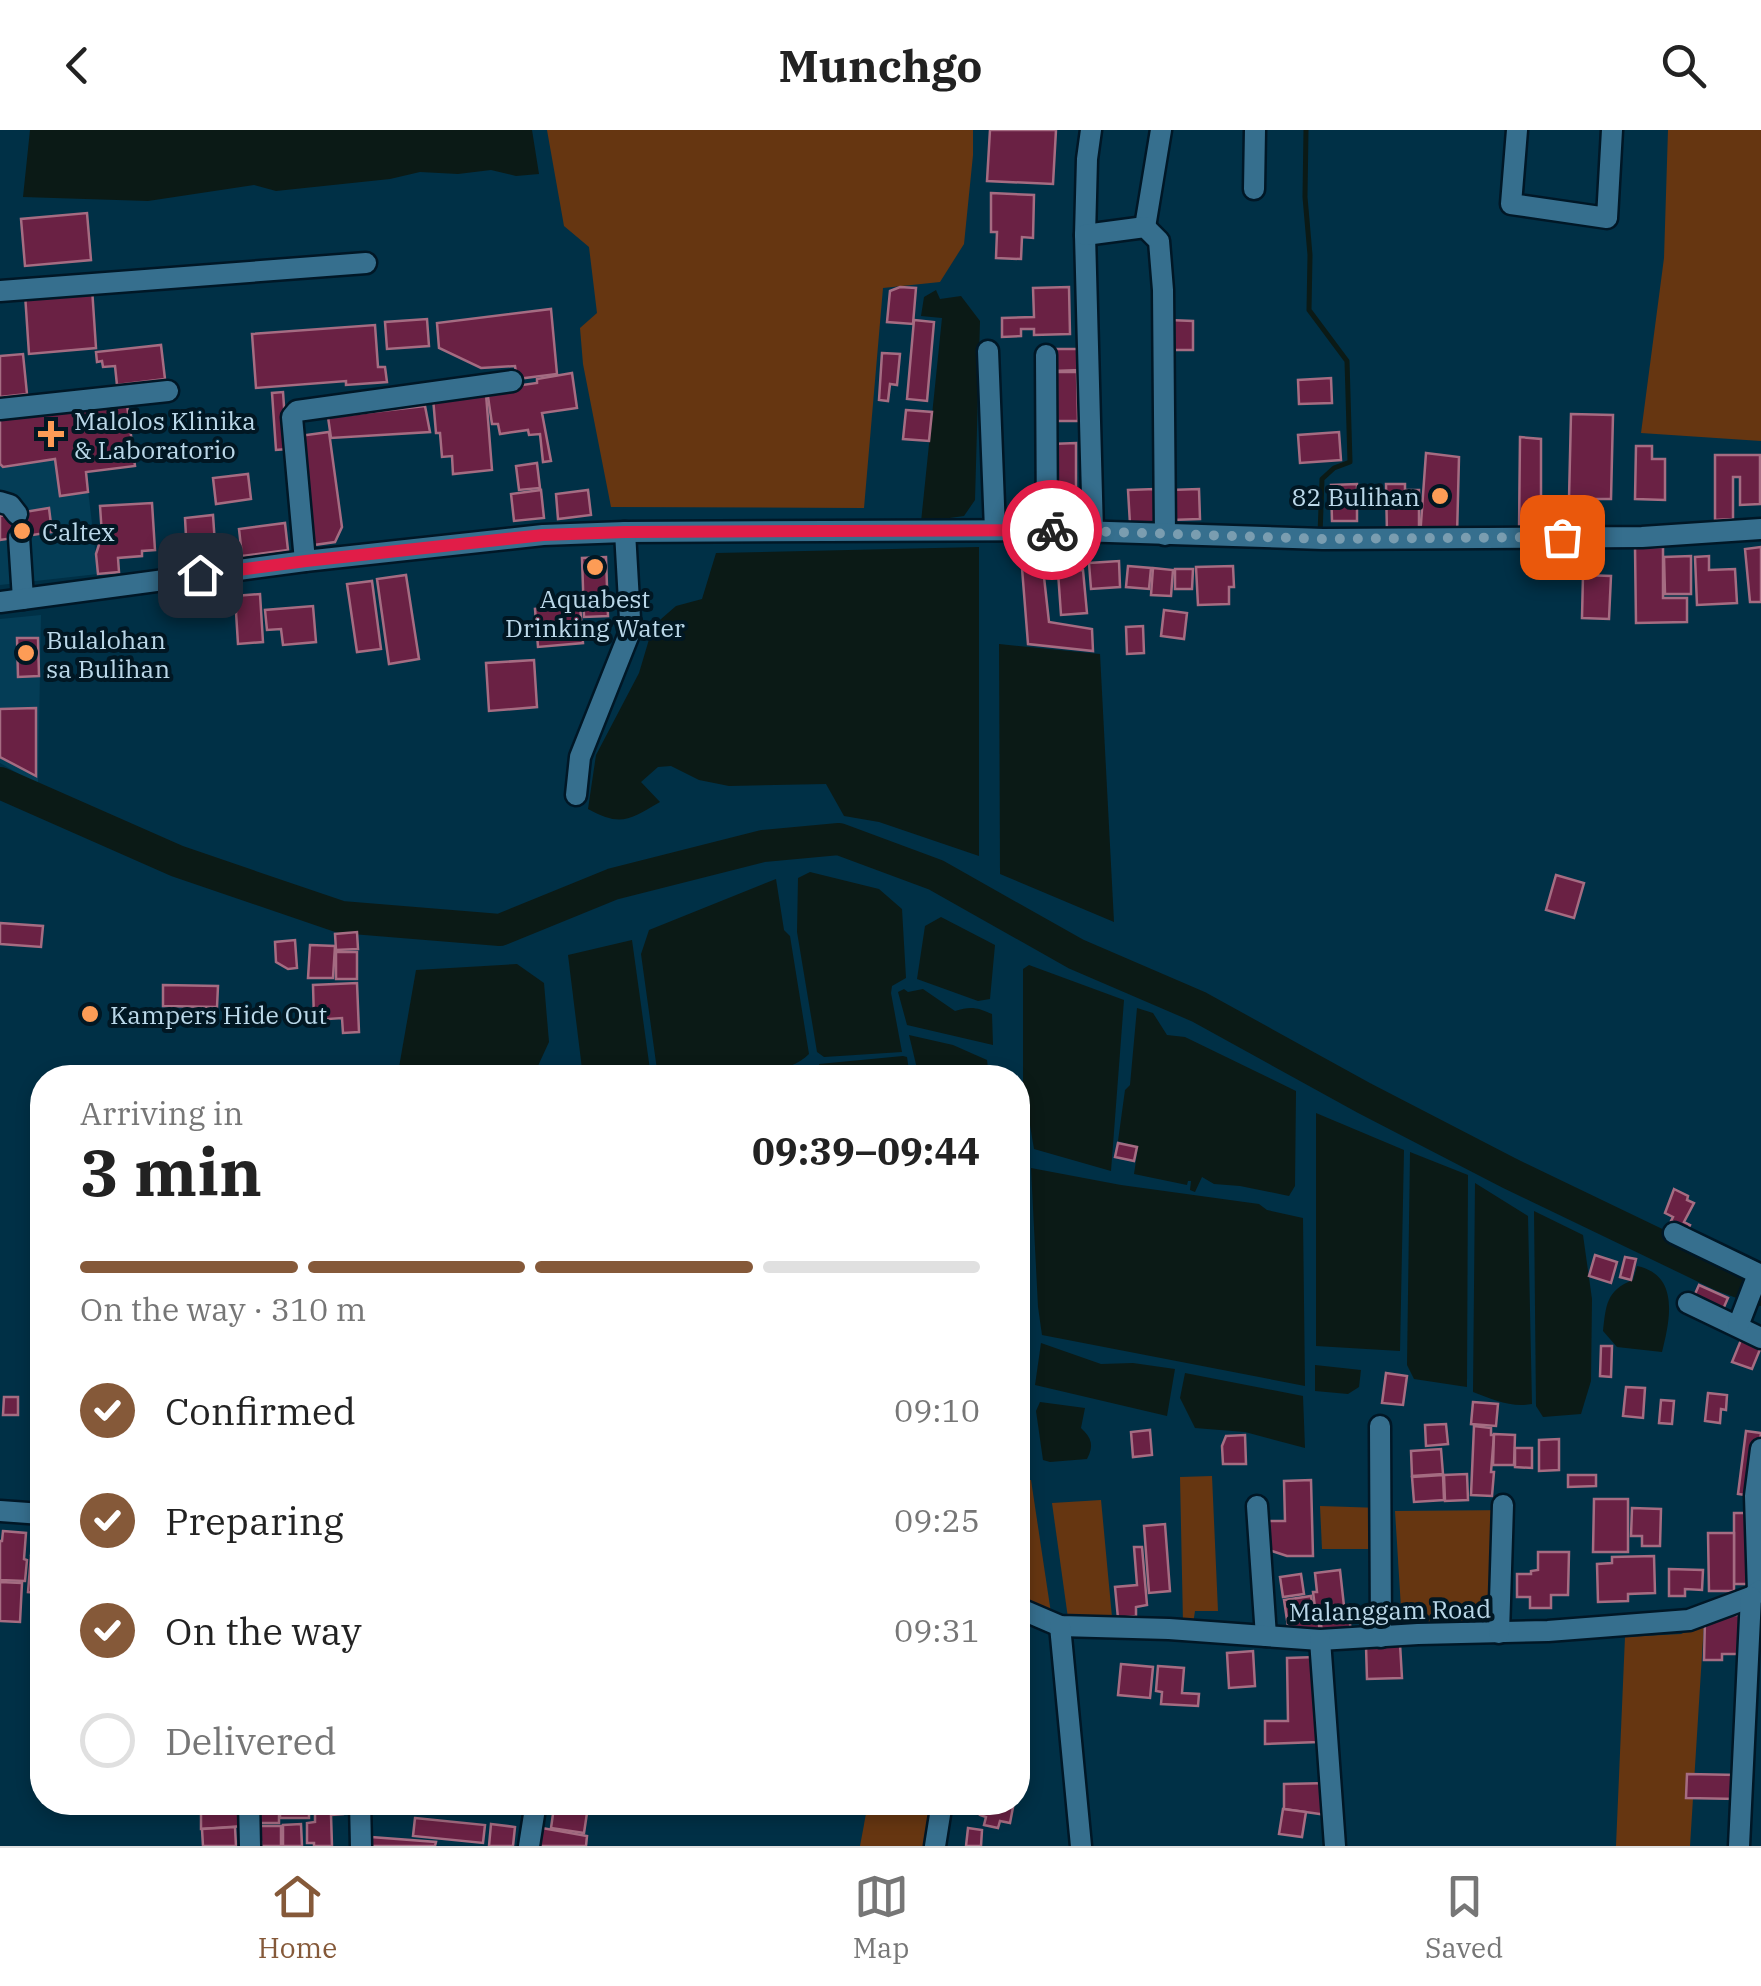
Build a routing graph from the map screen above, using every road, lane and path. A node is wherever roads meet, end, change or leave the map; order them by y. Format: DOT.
graph roads {
  1 [pos="1091,130"];
  2 [pos="1161,130"];
  3 [pos="1255,130"];
  4 [pos="1517,130"];
  5 [pos="1612,130"];
  6 [pos="1254,189"];
  7 [pos="1145,227"];
  8 [pos="1085,235"];
  9 [pos="366,264"];
  10 [pos="0,291"];
  11 [pos="988,350"];
  12 [pos="1046,355"];
  13 [pos="512,381"];
  14 [pos="168,391"];
  15 [pos="0,409"];
  16 [pos="1761,529"];
  17 [pos="995,530"];
  18 [pos="1047,530"];
  19 [pos="625,532"];
  20 [pos="1094,533"];
  21 [pos="1165,535"];
  22 [pos="19,537"];
  23 [pos="306,561"];
  24 [pos="23,599"];
  25 [pos="0,602"];
  26 [pos="576,796"];
  27 [pos="1674,1233"];
  28 [pos="1760,1275"];
  29 [pos="1688,1303"];
  30 [pos="1738,1326"];
  31 [pos="1761,1338"];
  32 [pos="1380,1426"];
  33 [pos="1761,1448"];
  34 [pos="1504,1505"];
  35 [pos="1257,1506"];
  36 [pos="0,1511"];
  37 [pos="30,1513"];
  38 [pos="1757,1593"];
  39 [pos="1030,1613"];
  40 [pos="1060,1626"];
  41 [pos="1499,1633"];
  42 [pos="1266,1636"];
  43 [pos="1381,1637"];
  44 [pos="1320,1640"];
  45 [pos="249,1815"];
  46 [pos="361,1815"];
  47 [pos="534,1815"];
  48 [pos="940,1815"];
  49 [pos="250,1846"];
  50 [pos="362,1846"];
  51 [pos="528,1846"];
  52 [pos="935,1846"];
  53 [pos="1081,1846"];
  54 [pos="1335,1846"];
  55 [pos="1739,1846"];
  1 -- 8 [label="street"];
  2 -- 7 [label="street"];
  3 -- 6 [label="street"];
  4 -- 5 [label="street"];
  7 -- 8 [label="street"];
  7 -- 21 [label="street"];
  8 -- 20 [label="street"];
  9 -- 10 [label="street"];
  11 -- 17 [label="street"];
  12 -- 18 [label="street"];
  13 -- 23 [label="street"];
  14 -- 15 [label="street"];
  16 -- 21 [label="street"];
  17 -- 18 [label="street"];
  17 -- 19 [label="street"];
  18 -- 20 [label="street"];
  19 -- 23 [label="street"];
  19 -- 26 [label="street"];
  20 -- 21 [label="street"];
  22 -- 24 [label="street"];
  23 -- 24 [label="street"];
  24 -- 25 [label="street"];
  27 -- 28 [label="street"];
  28 -- 30 [label="street"];
  29 -- 30 [label="street"];
  30 -- 31 [label="street"];
  32 -- 43 [label="street"];
  33 -- 38 [label="street"];
  34 -- 41 [label="street"];
  35 -- 42 [label="street"];
  36 -- 37 [label="street"];
  38 -- 41 [label="street, Malanggam Road"];
  38 -- 55 [label="street"];
  39 -- 40 [label="street, Malanggam Road"];
  40 -- 42 [label="street, Malanggam Road"];
  40 -- 53 [label="street"];
  41 -- 43 [label="street, Malanggam Road"];
  42 -- 44 [label="street, Malanggam Road"];
  43 -- 44 [label="street, Malanggam Road"];
  44 -- 54 [label="street"];
  45 -- 49 [label="street"];
  46 -- 50 [label="street"];
  47 -- 51 [label="street"];
  48 -- 52 [label="street"];
}
